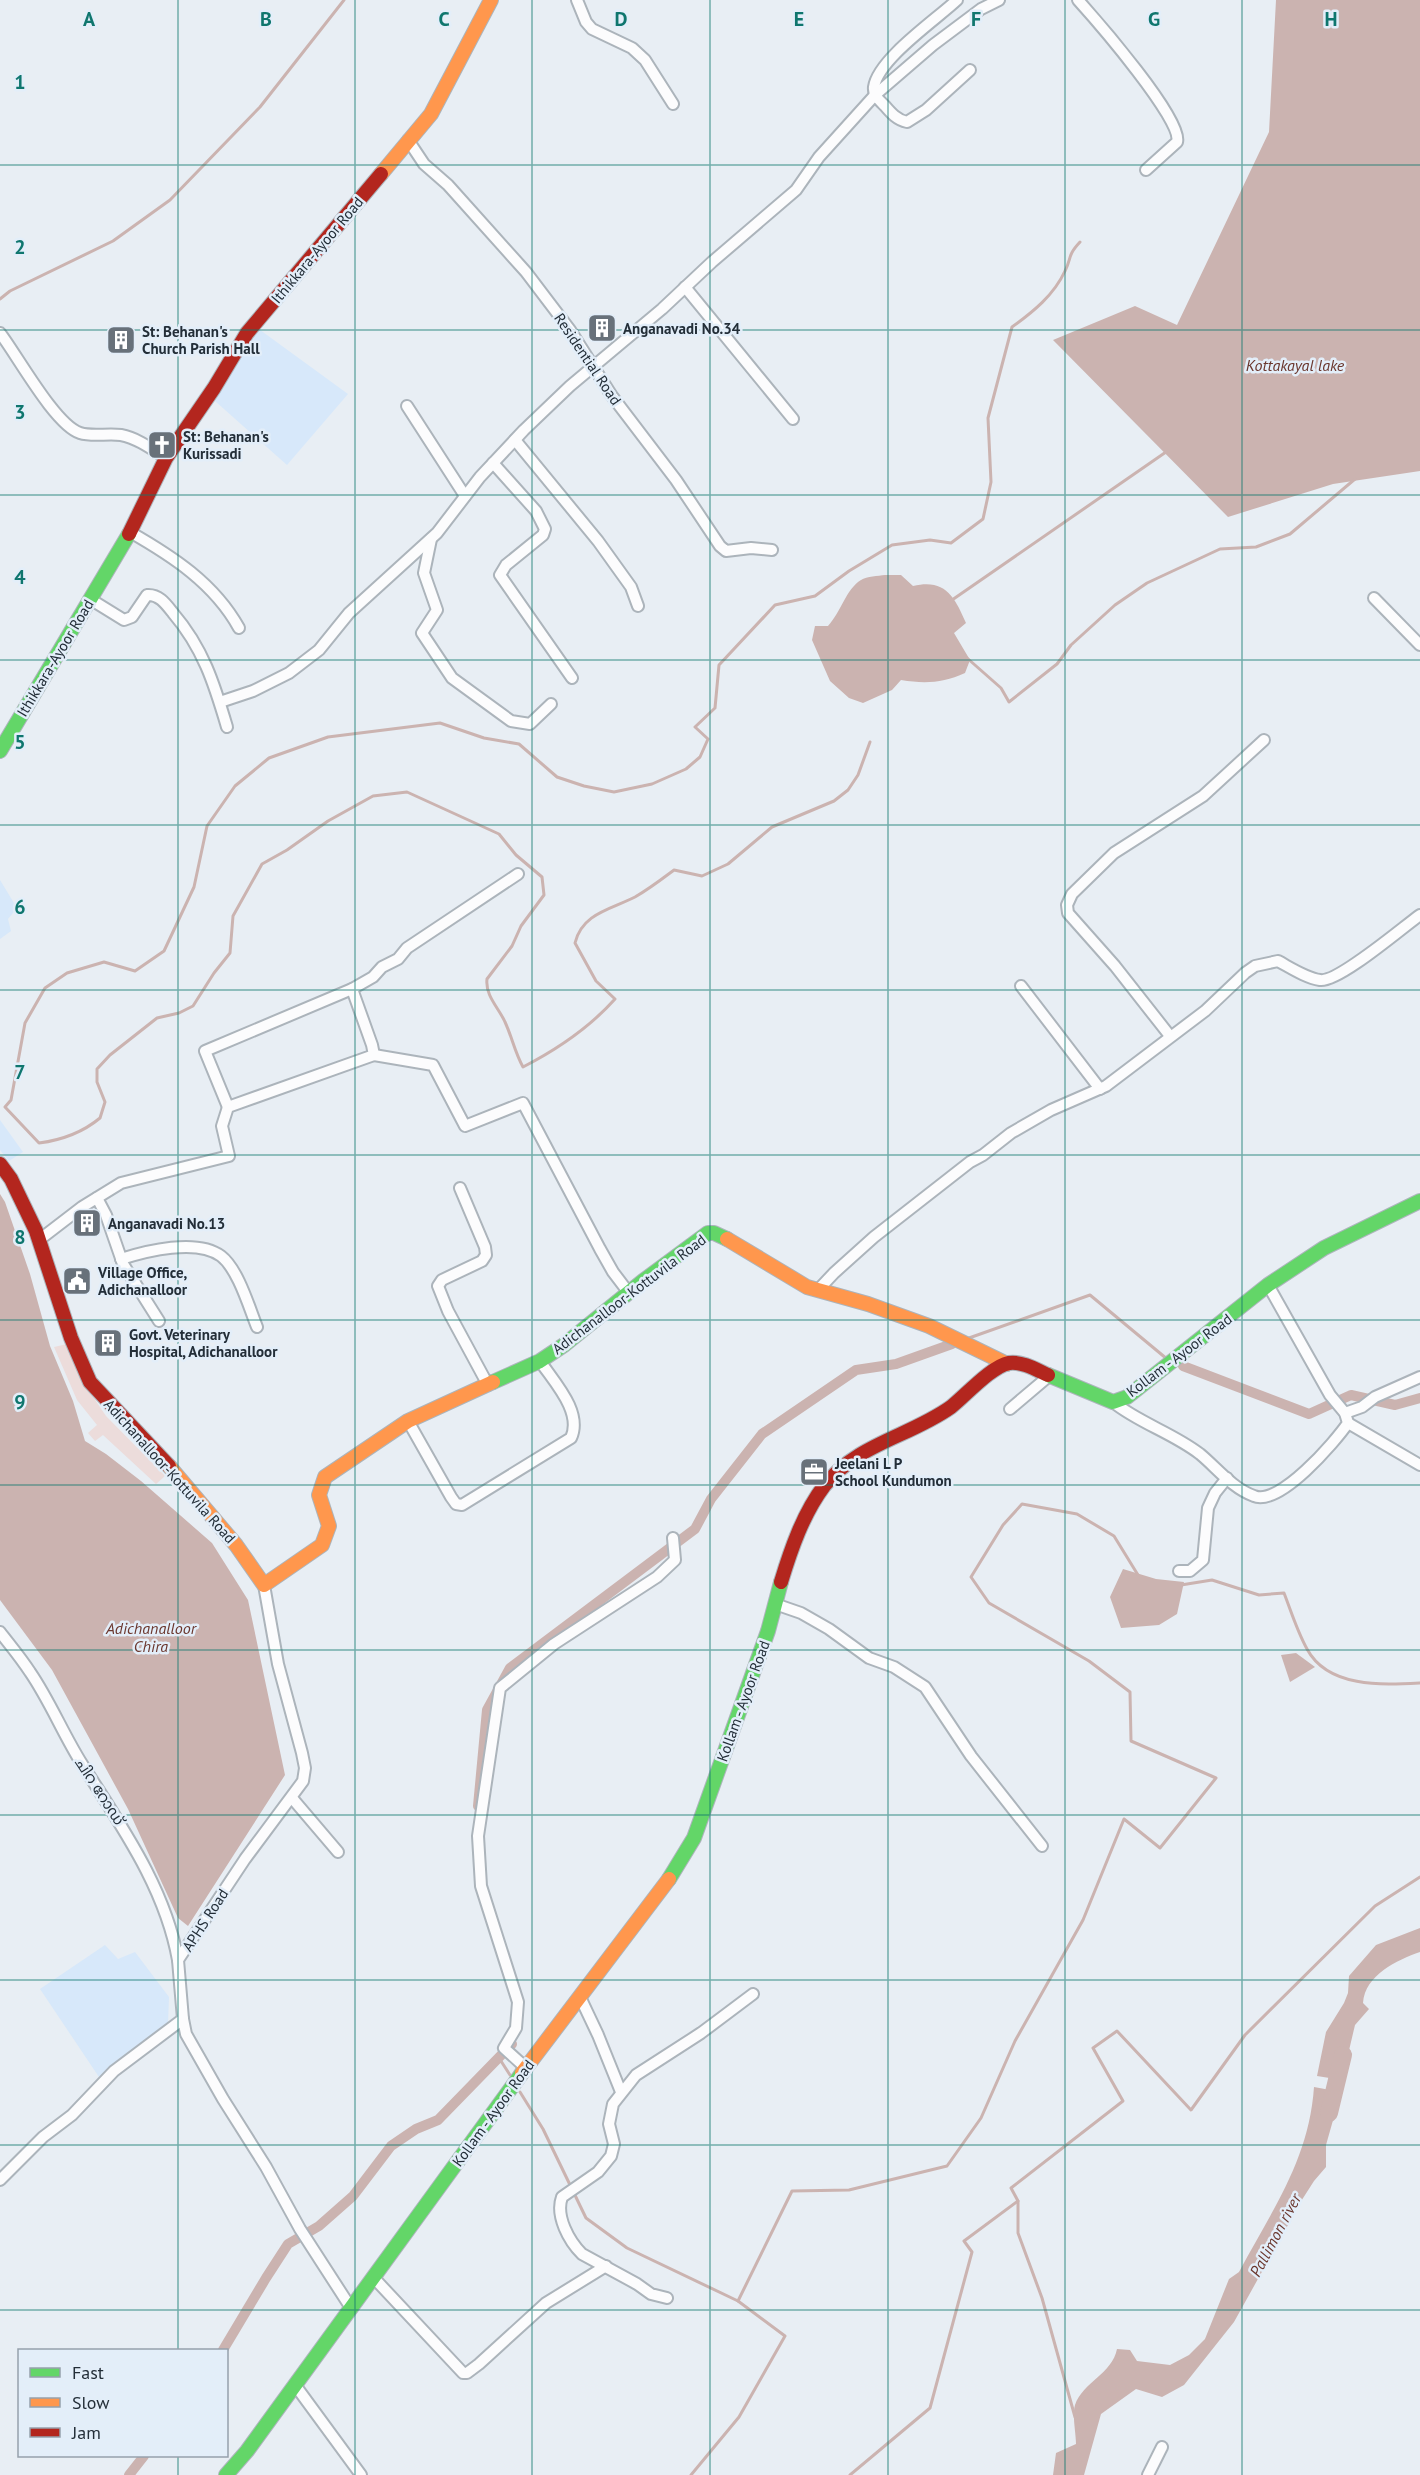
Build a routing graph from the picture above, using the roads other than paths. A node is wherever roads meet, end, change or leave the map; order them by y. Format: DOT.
graph roads {
  1 [pos="491,0"];
  2 [pos="577,0"];
  3 [pos="957,0"];
  4 [pos="999,0"];
  5 [pos="1078,0"];
  6 [pos="970,70"];
  7 [pos="874,95"];
  8 [pos="673,104"];
  9 [pos="408,140"];
  10 [pos="1146,170"];
  11 [pos="685,287"];
  12 [pos="0,333"];
  13 [pos="594,366"];
  14 [pos="406,406"];
  15 [pos="793,419"];
  16 [pos="515,440"];
  17 [pos="166,458"];
  18 [pos="493,464"];
  19 [pos="465,496"];
  20 [pos="130,532"];
  21 [pos="431,539"];
  22 [pos="772,550"];
  23 [pos="1374,598"];
  24 [pos="90,599"];
  25 [pos="638,606"];
  26 [pos="238,628"];
  27 [pos="1420,645"];
  28 [pos="572,678"];
  29 [pos="220,702"];
  30 [pos="551,704"];
  31 [pos="227,727"];
  32 [pos="1264,740"];
  33 [pos="0,751"];
  34 [pos="518,874"];
  35 [pos="1420,915"];
  36 [pos="1021,986"];
  37 [pos="352,990"];
  38 [pos="1170,1036"];
  39 [pos="374,1055"];
  40 [pos="1100,1089"];
  41 [pos="228,1107"];
  42 [pos="0,1164"];
  43 [pos="460,1188"];
  44 [pos="97,1198"];
  45 [pos="1420,1201"];
  46 [pos="39,1240"];
  47 [pos="121,1259"];
  48 [pos="1268,1285"];
  49 [pos="818,1290"];
  50 [pos="629,1293"];
  51 [pos="159,1321"];
  52 [pos="257,1327"];
  53 [pos="540,1361"];
  54 [pos="1007,1364"];
  55 [pos="1049,1376"];
  56 [pos="1420,1377"];
  57 [pos="488,1385"];
  58 [pos="1113,1402"];
  59 [pos="1010,1409"];
  60 [pos="1346,1418"];
  61 [pos="408,1421"];
  62 [pos="1420,1465"];
  63 [pos="1227,1478"];
  64 [pos="673,1538"];
  65 [pos="1179,1571"];
  66 [pos="264,1585"];
  67 [pos="775,1604"];
  68 [pos="0,1632"];
  69 [pos="292,1798"];
  70 [pos="1042,1846"];
  71 [pos="338,1852"];
  72 [pos="178,1960"];
  73 [pos="753,1994"];
  74 [pos="580,1997"];
  75 [pos="183,2019"];
  76 [pos="526,2068"];
  77 [pos="621,2092"];
  78 [pos="0,2180"];
  79 [pos="606,2266"];
  80 [pos="374,2277"];
  81 [pos="667,2298"];
  82 [pos="351,2308"];
  83 [pos="295,2385"];
  84 [pos="1162,2447"];
  85 [pos="226,2475"];
  86 [pos="361,2475"];
  87 [pos="1148,2475"];
  1 -- 9 [label="main road, Ithikkara-Ayoor Road"];
  2 -- 8 [label="street"];
  3 -- 7 [label="street"];
  4 -- 7 [label="street"];
  5 -- 10 [label="street"];
  6 -- 7 [label="street"];
  7 -- 11 [label="street"];
  9 -- 13 [label="street, Residential Road"];
  9 -- 17 [label="main road, Ithikkara-Ayoor Road"];
  11 -- 13 [label="street"];
  11 -- 15 [label="street"];
  12 -- 17 [label="street"];
  13 -- 16 [label="street"];
  13 -- 22 [label="street, Residential Road"];
  14 -- 19 [label="street"];
  16 -- 18 [label="street"];
  16 -- 25 [label="street"];
  17 -- 20 [label="main road, Ithikkara-Ayoor Road"];
  18 -- 19 [label="street"];
  18 -- 28 [label="street"];
  19 -- 21 [label="street"];
  20 -- 24 [label="main road, Ithikkara-Ayoor Road"];
  20 -- 26 [label="street"];
  21 -- 29 [label="street"];
  21 -- 30 [label="street"];
  23 -- 27 [label="street"];
  24 -- 29 [label="street"];
  24 -- 33 [label="main road, Ithikkara-Ayoor Road"];
  29 -- 31 [label="street"];
  32 -- 38 [label="street"];
  34 -- 37 [label="street"];
  35 -- 38 [label="street"];
  36 -- 40 [label="street"];
  37 -- 39 [label="street"];
  37 -- 41 [label="street"];
  38 -- 40 [label="street"];
  39 -- 41 [label="street"];
  39 -- 50 [label="street"];
  40 -- 49 [label="street"];
  41 -- 44 [label="street"];
  42 -- 46 [label="main road, Adichanalloor-Kottuvila Road"];
  43 -- 57 [label="street"];
  44 -- 46 [label="street"];
  44 -- 47 [label="street"];
  45 -- 48 [label="main road, Kollam - Ayoor Road"];
  46 -- 66 [label="main road, Adichanalloor-Kottuvila Road"];
  47 -- 51 [label="street"];
  47 -- 52 [label="street"];
  48 -- 58 [label="main road, Kollam - Ayoor Road"];
  48 -- 60 [label="street"];
  49 -- 50 [label="main road, Adichanalloor-Kottuvila Road"];
  49 -- 54 [label="main road, Adichanalloor-Kottuvila Road"];
  50 -- 53 [label="main road, Adichanalloor-Kottuvila Road"];
  53 -- 57 [label="main road, Adichanalloor-Kottuvila Road"];
  53 -- 61 [label="street"];
  54 -- 55 [label="main road, Kollam - Ayoor Road"];
  54 -- 67 [label="main road, Kollam - Ayoor Road"];
  55 -- 58 [label="main road, Kollam - Ayoor Road"];
  55 -- 59 [label="street"];
  56 -- 60 [label="street"];
  57 -- 61 [label="main road, Adichanalloor-Kottuvila Road"];
  58 -- 63 [label="street"];
  60 -- 62 [label="street"];
  60 -- 63 [label="street"];
  61 -- 66 [label="main road, Adichanalloor-Kottuvila Road"];
  63 -- 65 [label="street"];
  64 -- 76 [label="street"];
  66 -- 69 [label="street, APHS Road"];
  67 -- 70 [label="street"];
  67 -- 74 [label="main road, Kollam - Ayoor Road"];
  68 -- 72 [label="street, ചിറ റോഡ്"];
  69 -- 71 [label="street"];
  69 -- 72 [label="street, APHS Road"];
  72 -- 75 [label="street, APHS Road"];
  73 -- 77 [label="street"];
  74 -- 76 [label="main road, Kollam - Ayoor Road"];
  74 -- 77 [label="street"];
  75 -- 78 [label="street"];
  75 -- 82 [label="street, APHS Road"];
  76 -- 80 [label="main road, Kollam - Ayoor Road"];
  77 -- 79 [label="street"];
  79 -- 80 [label="street"];
  79 -- 81 [label="street"];
  80 -- 82 [label="main road, Kollam - Ayoor Road"];
  82 -- 83 [label="main road, Kollam - Ayoor Road"];
  83 -- 85 [label="main road, Kollam - Ayoor Road"];
  83 -- 86 [label="street"];
  84 -- 87 [label="street"];
}
